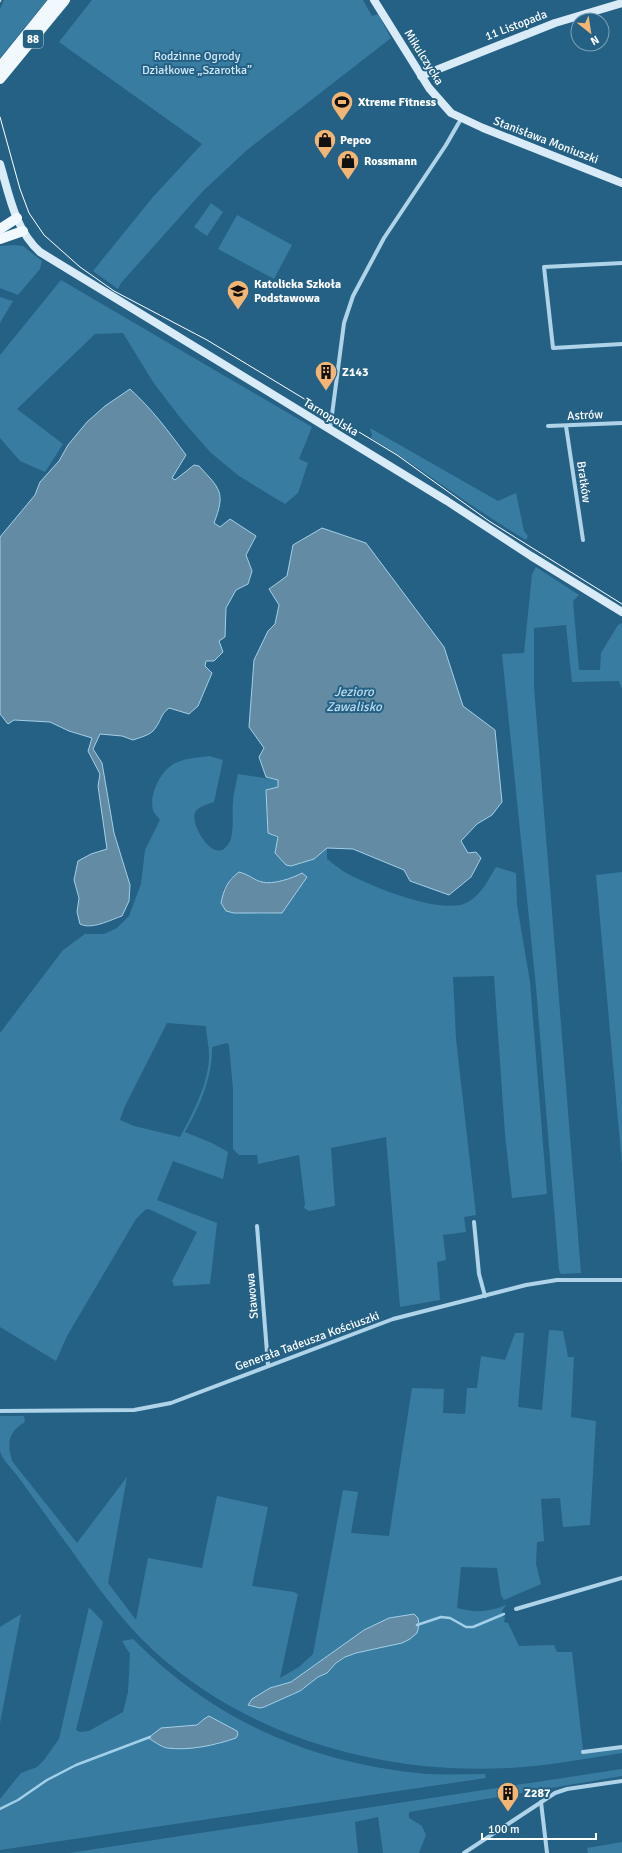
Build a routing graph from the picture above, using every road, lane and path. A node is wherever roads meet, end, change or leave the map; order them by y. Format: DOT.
graph roads {
  1 [pos="54,0"];
  2 [pos="65,0"];
  3 [pos="374,0"];
  4 [pos="622,4"];
  5 [pos="0,67"];
  6 [pos="421,76"];
  7 [pos="0,78"];
  8 [pos="461,119"];
  9 [pos="0,164"];
  10 [pos="622,183"];
  11 [pos="17,218"];
  12 [pos="0,229"];
  13 [pos="23,231"];
  14 [pos="0,239"];
  15 [pos="622,263"];
  16 [pos="622,344"];
  17 [pos="622,423"];
  18 [pos="548,426"];
  19 [pos="566,426"];
  20 [pos="330,431"];
  21 [pos="583,540"];
  22 [pos="622,612"];
  23 [pos="474,1222"];
  24 [pos="257,1226"];
  25 [pos="622,1280"];
  26 [pos="485,1296"];
  27 [pos="268,1365"];
  28 [pos="0,1411"];
  29 [pos="622,1578"];
  30 [pos="516,1609"];
  31 [pos="622,1747"];
  32 [pos="583,1752"];
  33 [pos="622,1781"];
  34 [pos="541,1802"];
  35 [pos="464,1853"];
  36 [pos="547,1853"];
  1 -- 5 [label="main road, 88"];
  2 -- 7 [label="main road, 88"];
  3 -- 6 [label="main road, Mikulczycka"];
  4 -- 6 [label="main road, 11 Listopada"];
  6 -- 8 [label="main road, Mikulczycka"];
  8 -- 10 [label="main road, Stanisława Moniuszki"];
  8 -- 20 [label="street"];
  9 -- 11 [label="main road, Tarnopolska"];
  11 -- 12 [label="main road"];
  11 -- 13 [label="main road, Tarnopolska"];
  13 -- 14 [label="main road"];
  13 -- 20 [label="main road, Tarnopolska"];
  15 -- 16 [label="street"];
  17 -- 19 [label="street, Astrów"];
  18 -- 19 [label="street, Astrów"];
  19 -- 21 [label="street, Bratków"];
  20 -- 22 [label="main road, Tarnopolska"];
  23 -- 26 [label="street"];
  24 -- 27 [label="street, Stawowa"];
  25 -- 26 [label="street, Generała Tadeusza Kościuszki"];
  26 -- 27 [label="street, Generała Tadeusza Kościuszki"];
  27 -- 28 [label="street, Generała Tadeusza Kościuszki"];
  29 -- 30 [label="street"];
  31 -- 32 [label="street"];
  33 -- 34 [label="street"];
  34 -- 35 [label="street"];
  34 -- 36 [label="street"];
}
